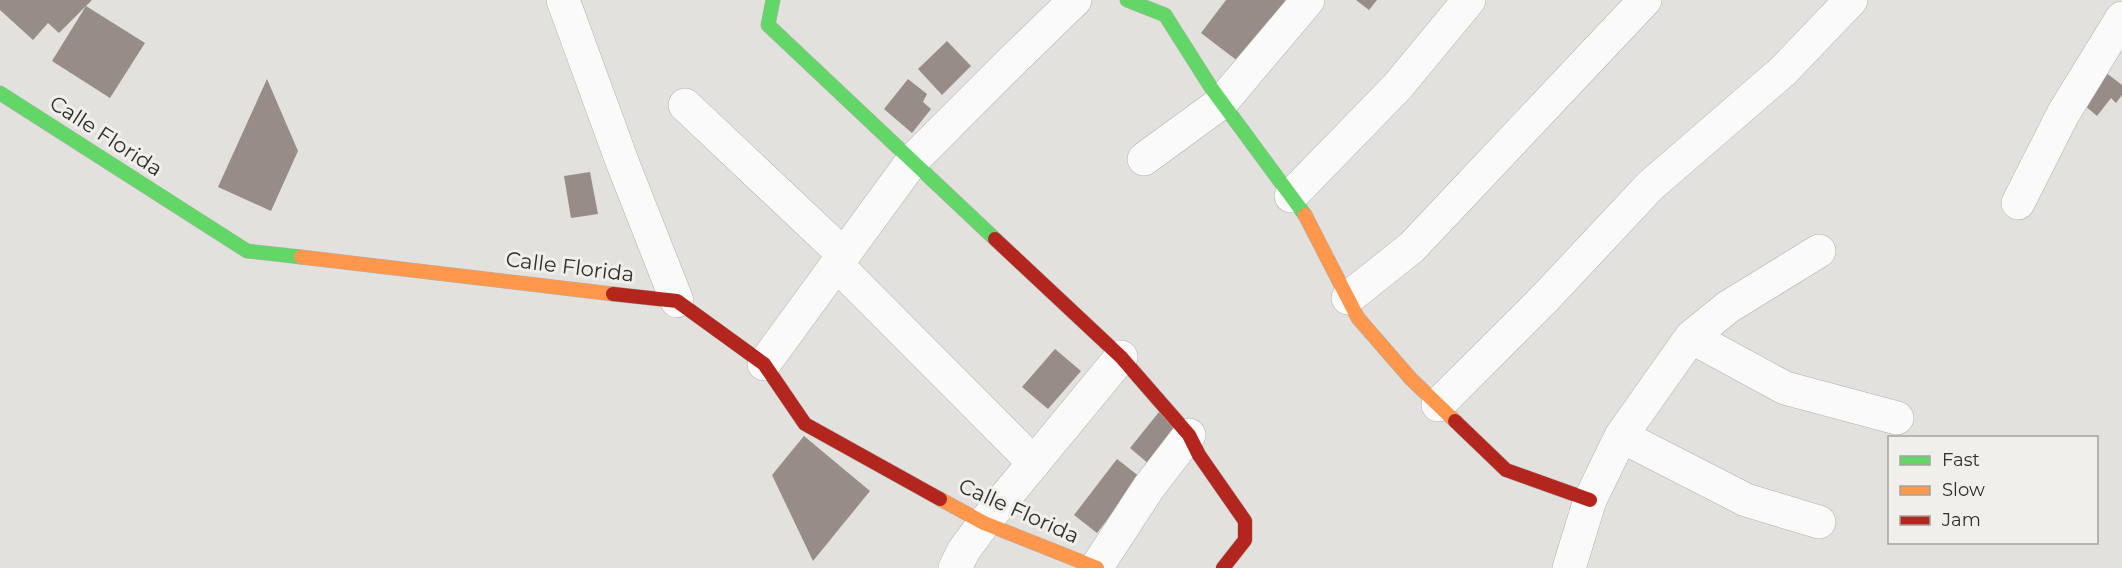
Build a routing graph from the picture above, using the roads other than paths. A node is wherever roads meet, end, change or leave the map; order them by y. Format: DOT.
graph roads {
  1 [pos="563,0"];
  2 [pos="773,0"];
  3 [pos="1075,0"];
  4 [pos="1127,0"];
  5 [pos="1308,0"];
  6 [pos="1469,0"];
  7 [pos="1645,0"];
  8 [pos="1851,0"];
  9 [pos="2122,18"];
  10 [pos="0,93"];
  11 [pos="1222,102"];
  12 [pos="685,105"];
  13 [pos="1144,159"];
  14 [pos="914,160"];
  15 [pos="1291,196"];
  16 [pos="2018,203"];
  17 [pos="1819,251"];
  18 [pos="840,260"];
  19 [pos="1348,298"];
  20 [pos="677,301"];
  21 [pos="1691,337"];
  22 [pos="1121,357"];
  23 [pos="764,364"];
  24 [pos="1438,405"];
  25 [pos="1897,418"];
  26 [pos="1189,435"];
  27 [pos="1621,436"];
  28 [pos="1034,464"];
  29 [pos="1590,500"];
  30 [pos="1819,522"];
  31 [pos="984,523"];
  32 [pos="955,568"];
  33 [pos="1097,568"];
  34 [pos="1223,568"];
  35 [pos="1569,568"];
  1 -- 20 [label="street"];
  2 -- 14 [label="street"];
  3 -- 14 [label="street"];
  4 -- 11 [label="street"];
  5 -- 11 [label="street"];
  6 -- 15 [label="street"];
  7 -- 19 [label="street"];
  8 -- 24 [label="street"];
  9 -- 16 [label="street"];
  10 -- 20 [label="street, Calle Florida"];
  11 -- 13 [label="street"];
  11 -- 15 [label="street"];
  12 -- 18 [label="street"];
  14 -- 18 [label="street"];
  14 -- 22 [label="street"];
  15 -- 19 [label="street"];
  17 -- 21 [label="street"];
  18 -- 23 [label="street"];
  18 -- 28 [label="street"];
  19 -- 24 [label="street"];
  20 -- 23 [label="street, Calle Florida"];
  21 -- 25 [label="street"];
  21 -- 27 [label="street"];
  22 -- 26 [label="street"];
  22 -- 28 [label="street"];
  23 -- 31 [label="street, Calle Florida"];
  24 -- 29 [label="street"];
  26 -- 33 [label="street"];
  26 -- 34 [label="street"];
  27 -- 29 [label="street"];
  27 -- 30 [label="street"];
  28 -- 31 [label="street"];
  29 -- 35 [label="street"];
  31 -- 32 [label="street"];
  31 -- 33 [label="street, Calle Florida"];
}
